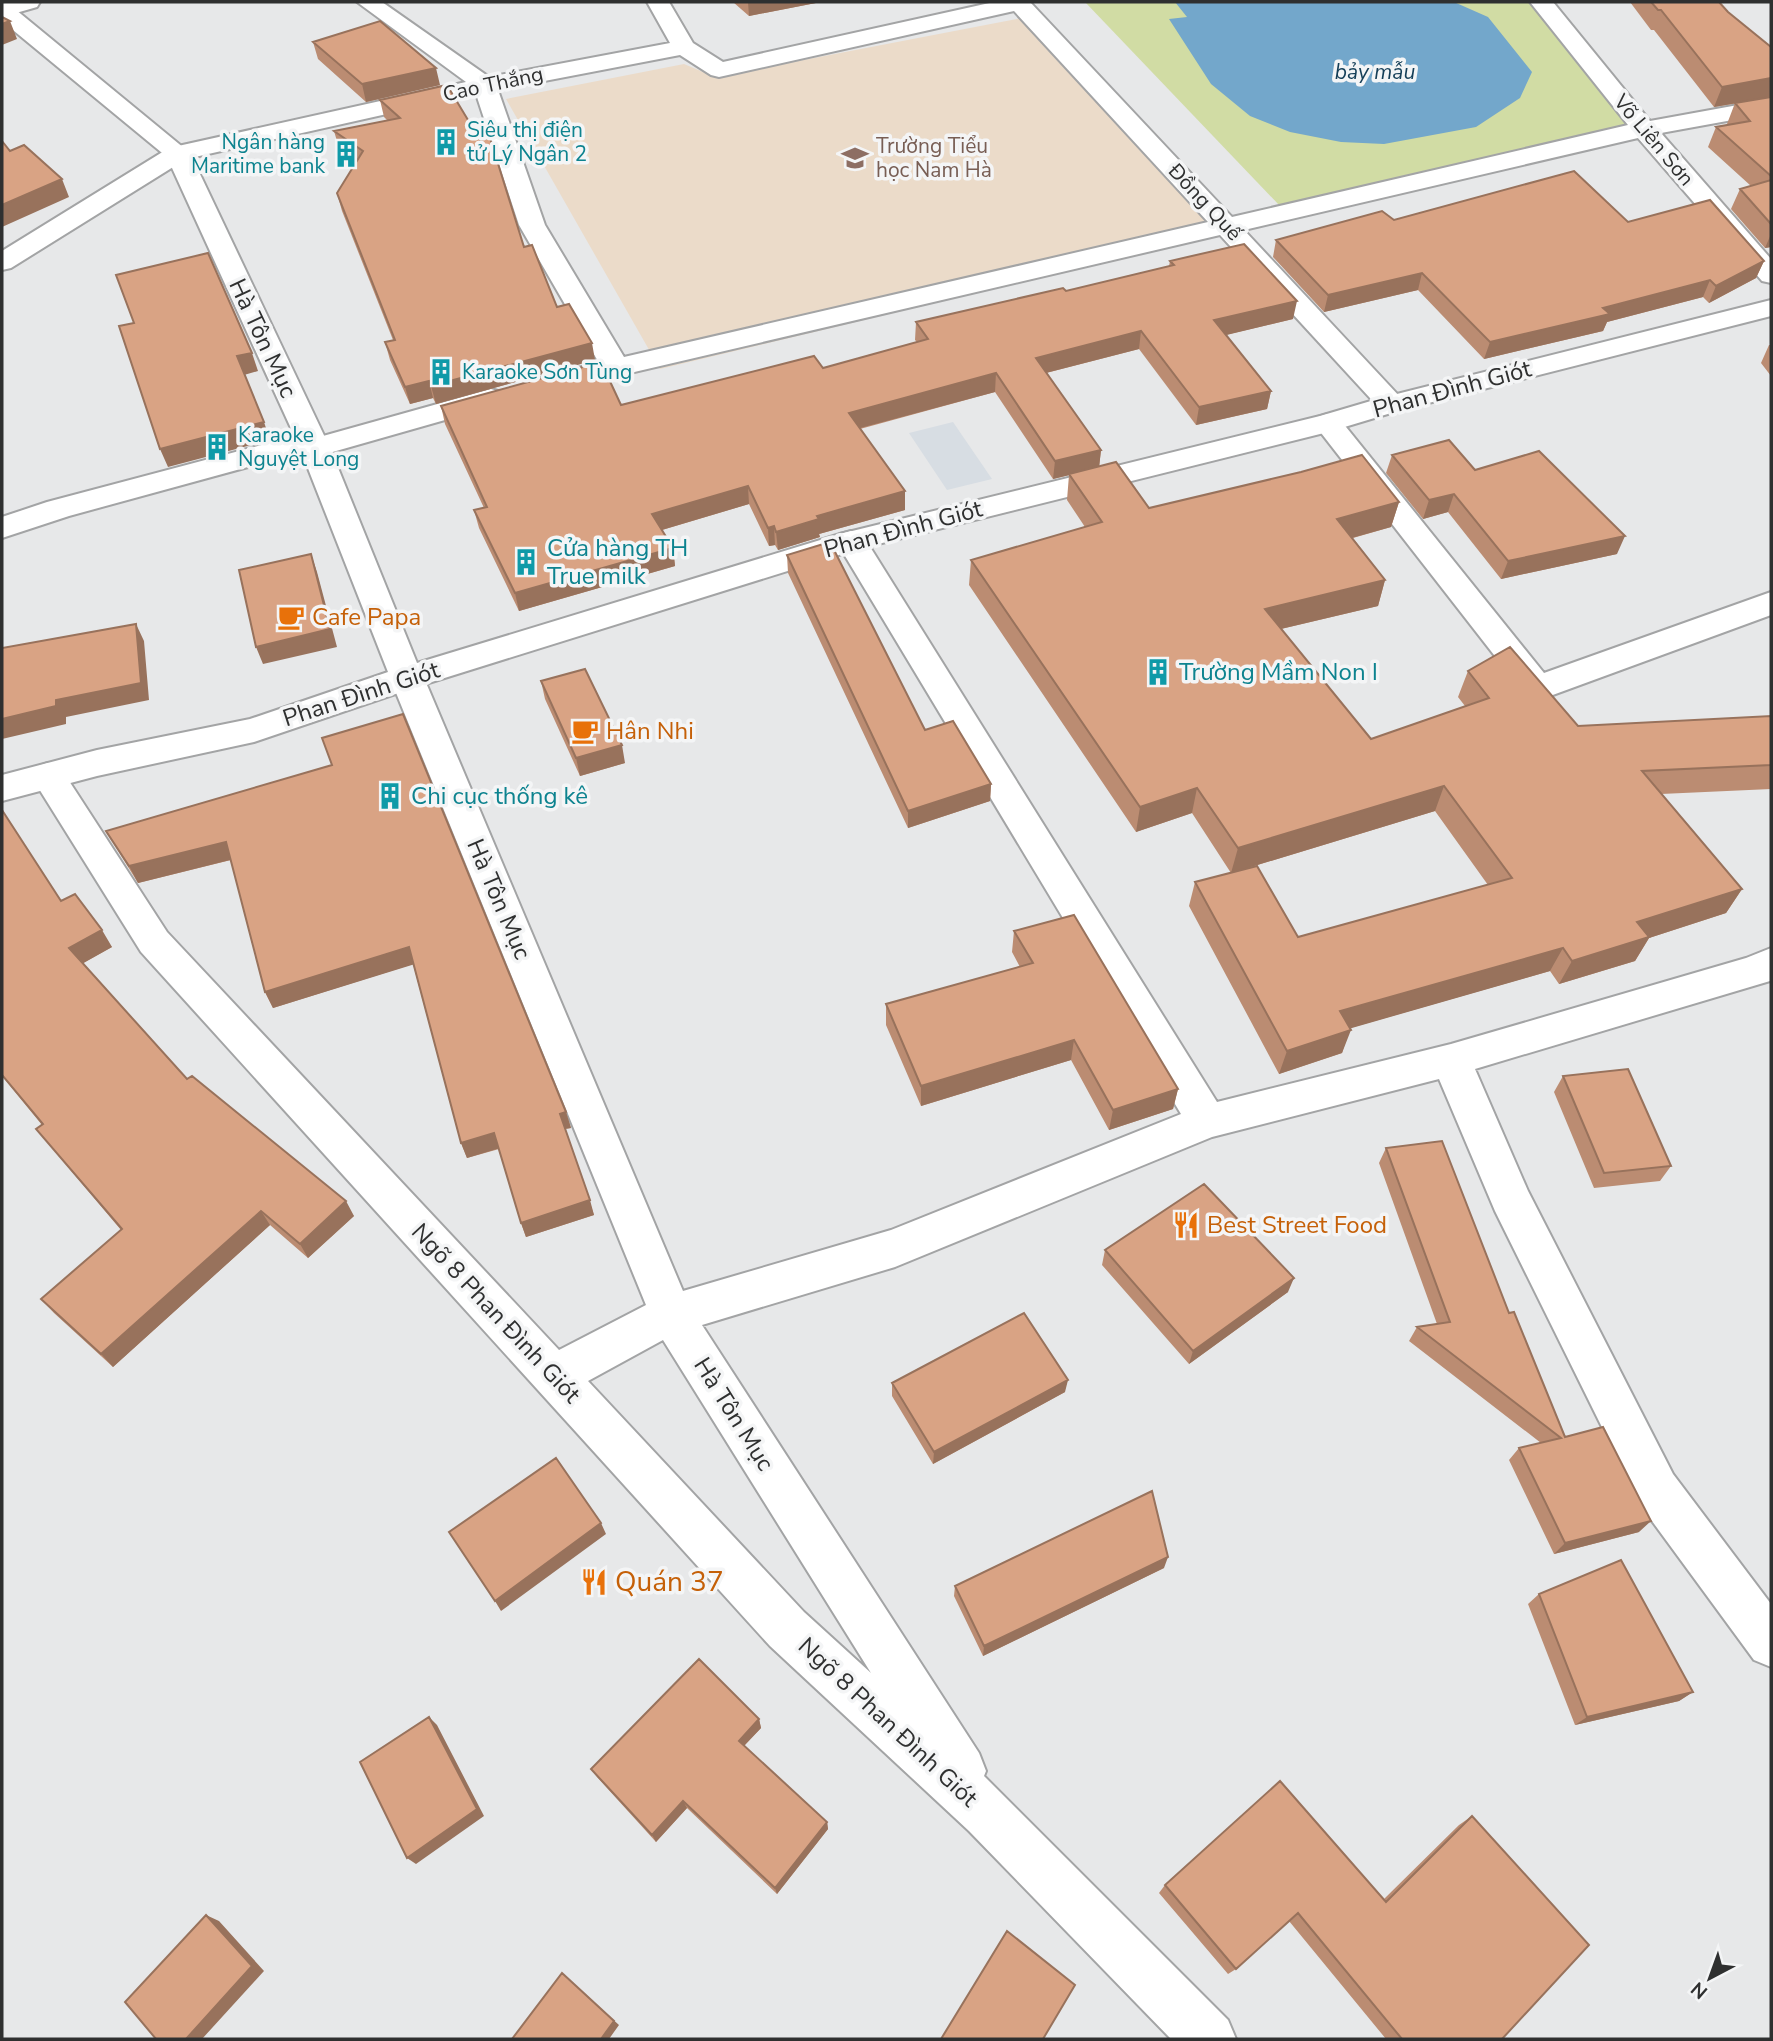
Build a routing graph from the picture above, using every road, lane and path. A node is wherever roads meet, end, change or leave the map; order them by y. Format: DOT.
graph roads {
  1 [pos="29,2"];
  2 [pos="368,2"];
  3 [pos="658,2"];
  4 [pos="1019,2"];
  5 [pos="1541,2"];
  6 [pos="2,10"];
  7 [pos="684,47"];
  8 [pos="485,85"];
  9 [pos="1771,106"];
  10 [pos="1644,130"];
  11 [pos="178,153"];
  12 [pos="1226,225"];
  13 [pos="2,262"];
  14 [pos="1771,275"];
  15 [pos="1771,308"];
  16 [pos="615,366"];
  17 [pos="1391,404"];
  18 [pos="1328,423"];
  19 [pos="313,444"];
  20 [pos="2,528"];
  21 [pos="851,541"];
  22 [pos="1771,603"];
  23 [pos="407,678"];
  24 [pos="48,776"];
  25 [pos="2,788"];
  26 [pos="1771,963"];
  27 [pos="1451,1060"];
  28 [pos="1207,1121"];
  29 [pos="671,1314"];
  30 [pos="554,1376"];
  31 [pos="1771,1643"];
  32 [pos="987,1813"];
  33 [pos="1209,2039"];
  1 -- 6 [label="street"];
  2 -- 8 [label="street"];
  3 -- 7 [label="street"];
  4 -- 7 [label="street"];
  4 -- 12 [label="street, Đồng Quế"];
  5 -- 10 [label="street, Võ Liên Sơn"];
  6 -- 11 [label="street, Hà Tôn Mục"];
  7 -- 8 [label="street, Cao Thắng"];
  8 -- 11 [label="street, Cao Thắng"];
  8 -- 16 [label="street"];
  9 -- 10 [label="street"];
  10 -- 12 [label="street"];
  10 -- 14 [label="street, Võ Liên Sơn"];
  11 -- 13 [label="street, Cao Thắng"];
  11 -- 19 [label="street, Hà Tôn Mục"];
  12 -- 16 [label="street"];
  12 -- 17 [label="street, Đồng Quế"];
  15 -- 17 [label="street, Phan Đình Giót"];
  16 -- 19 [label="street"];
  17 -- 18 [label="street, Phan Đình Giót"];
  18 -- 21 [label="street, Phan Đình Giót"];
  18 -- 22 [label="street"];
  19 -- 20 [label="street"];
  19 -- 23 [label="street, Hà Tôn Mục"];
  21 -- 23 [label="street, Phan Đình Giót"];
  21 -- 28 [label="street"];
  23 -- 24 [label="street, Phan Đình Giót"];
  23 -- 29 [label="street, Hà Tôn Mục"];
  24 -- 25 [label="street, Phan Đình Giót"];
  24 -- 30 [label="street, Ngõ 8 Phan Đình Giót"];
  26 -- 27 [label="street"];
  27 -- 28 [label="street"];
  27 -- 31 [label="street"];
  28 -- 29 [label="street"];
  29 -- 30 [label="street"];
  29 -- 32 [label="street, Hà Tôn Mục"];
  30 -- 32 [label="street, Ngõ 8 Phan Đình Giót"];
  32 -- 33 [label="street"];
}
